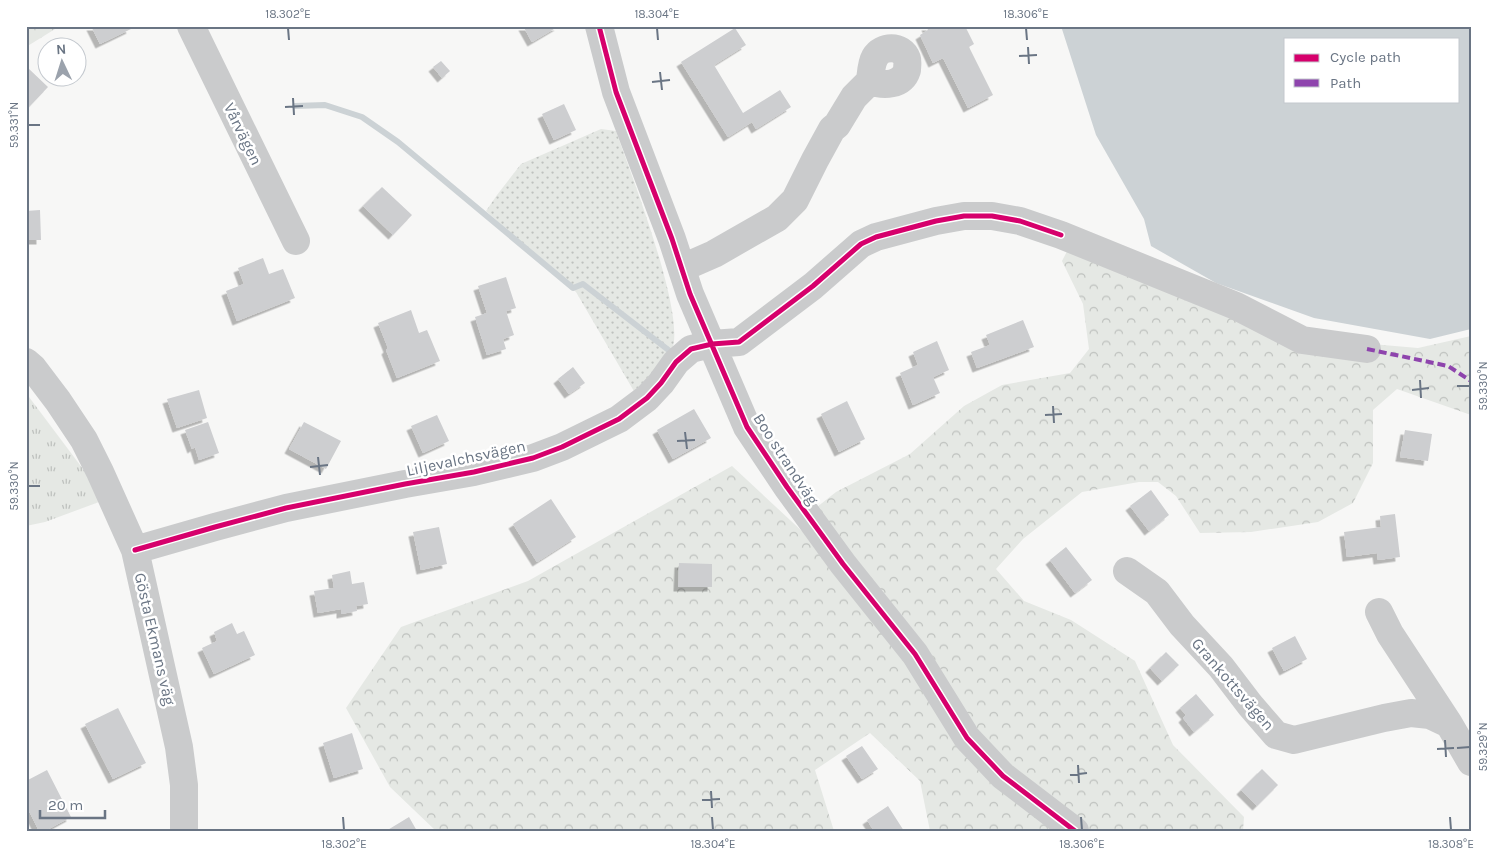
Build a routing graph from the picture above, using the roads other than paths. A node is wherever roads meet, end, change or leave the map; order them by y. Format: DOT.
graph roads {
  1 [pos="192,26"];
  2 [pos="599,26"];
  3 [pos="870,80"];
  4 [pos="296,241"];
  5 [pos="682,268"];
  6 [pos="712,344"];
  7 [pos="1367,350"];
  8 [pos="26,362"];
  9 [pos="135,550"];
  10 [pos="1127,571"];
  11 [pos="1380,612"];
  12 [pos="1449,724"];
  13 [pos="1471,762"];
  14 [pos="179,829"];
  15 [pos="1074,831"];
  1 -- 4 [label="street, Vårvägen"];
  2 -- 5 [label="street, Boo strandväg"];
  3 -- 5 [label="street"];
  5 -- 6 [label="street, Boo strandväg"];
  6 -- 7 [label="street, Liljevalchsvägen"];
  6 -- 9 [label="street, Liljevalchsvägen"];
  6 -- 15 [label="street, Boo strandväg"];
  8 -- 9 [label="street, Gösta Ekmans väg"];
  9 -- 14 [label="street, Gösta Ekmans väg"];
  10 -- 12 [label="street, Grankottsvägen"];
  11 -- 12 [label="street"];
  12 -- 13 [label="street"];
}
